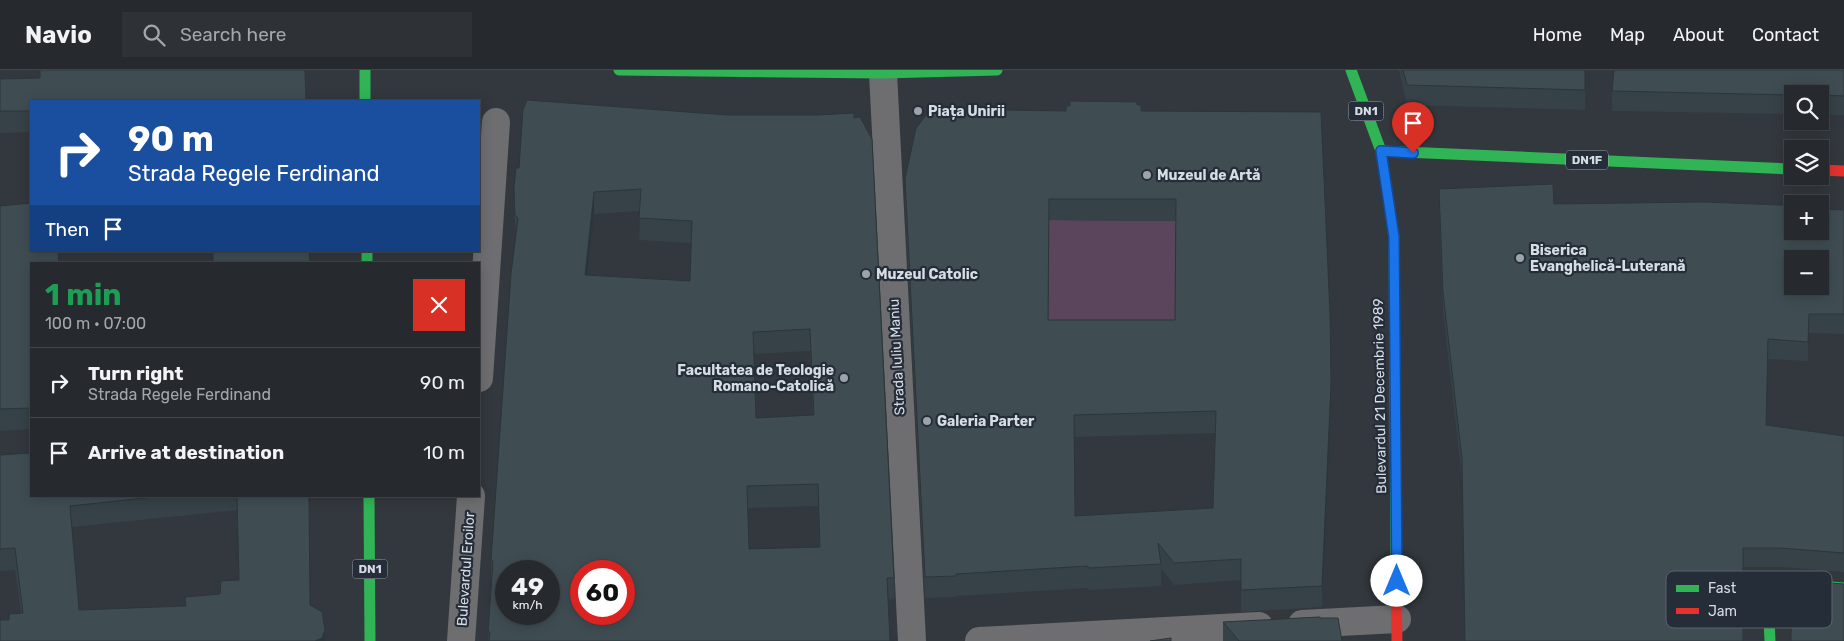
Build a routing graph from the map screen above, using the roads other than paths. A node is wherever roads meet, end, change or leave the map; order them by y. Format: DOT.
graph roads {
  1 [pos="365,70"];
  2 [pos="619,70"];
  3 [pos="997,70"];
  4 [pos="1351,70"];
  5 [pos="883,73"];
  6 [pos="365,100"];
  7 [pos="496,122"];
  8 [pos="1381,151"];
  9 [pos="1784,169"];
  10 [pos="1829,170"];
  11 [pos="1844,171"];
  12 [pos="480,363"];
  13 [pos="369,497"];
  14 [pos="471,497"];
  15 [pos="1769,628"];
  16 [pos="1397,630"];
  17 [pos="370,641"];
  18 [pos="461,641"];
  19 [pos="912,641"];
  20 [pos="979,641"];
  21 [pos="1770,641"];
  1 -- 6 [label="main road"];
  2 -- 5 [label="main road"];
  3 -- 5 [label="main road"];
  4 -- 8 [label="main road, DN1"];
  5 -- 19 [label="street, Strada Iuliu Maniu"];
  7 -- 12 [label="street"];
  8 -- 9 [label="main road, DN1F"];
  8 -- 16 [label="main road, Bulevardul 21 Decembrie 1989 / DN1"];
  10 -- 11 [label="main road"];
  13 -- 17 [label="main road, DN1"];
  14 -- 18 [label="street, Bulevardul Eroilor"];
  15 -- 21 [label="main road"];
  16 -- 20 [label="street"];
}
